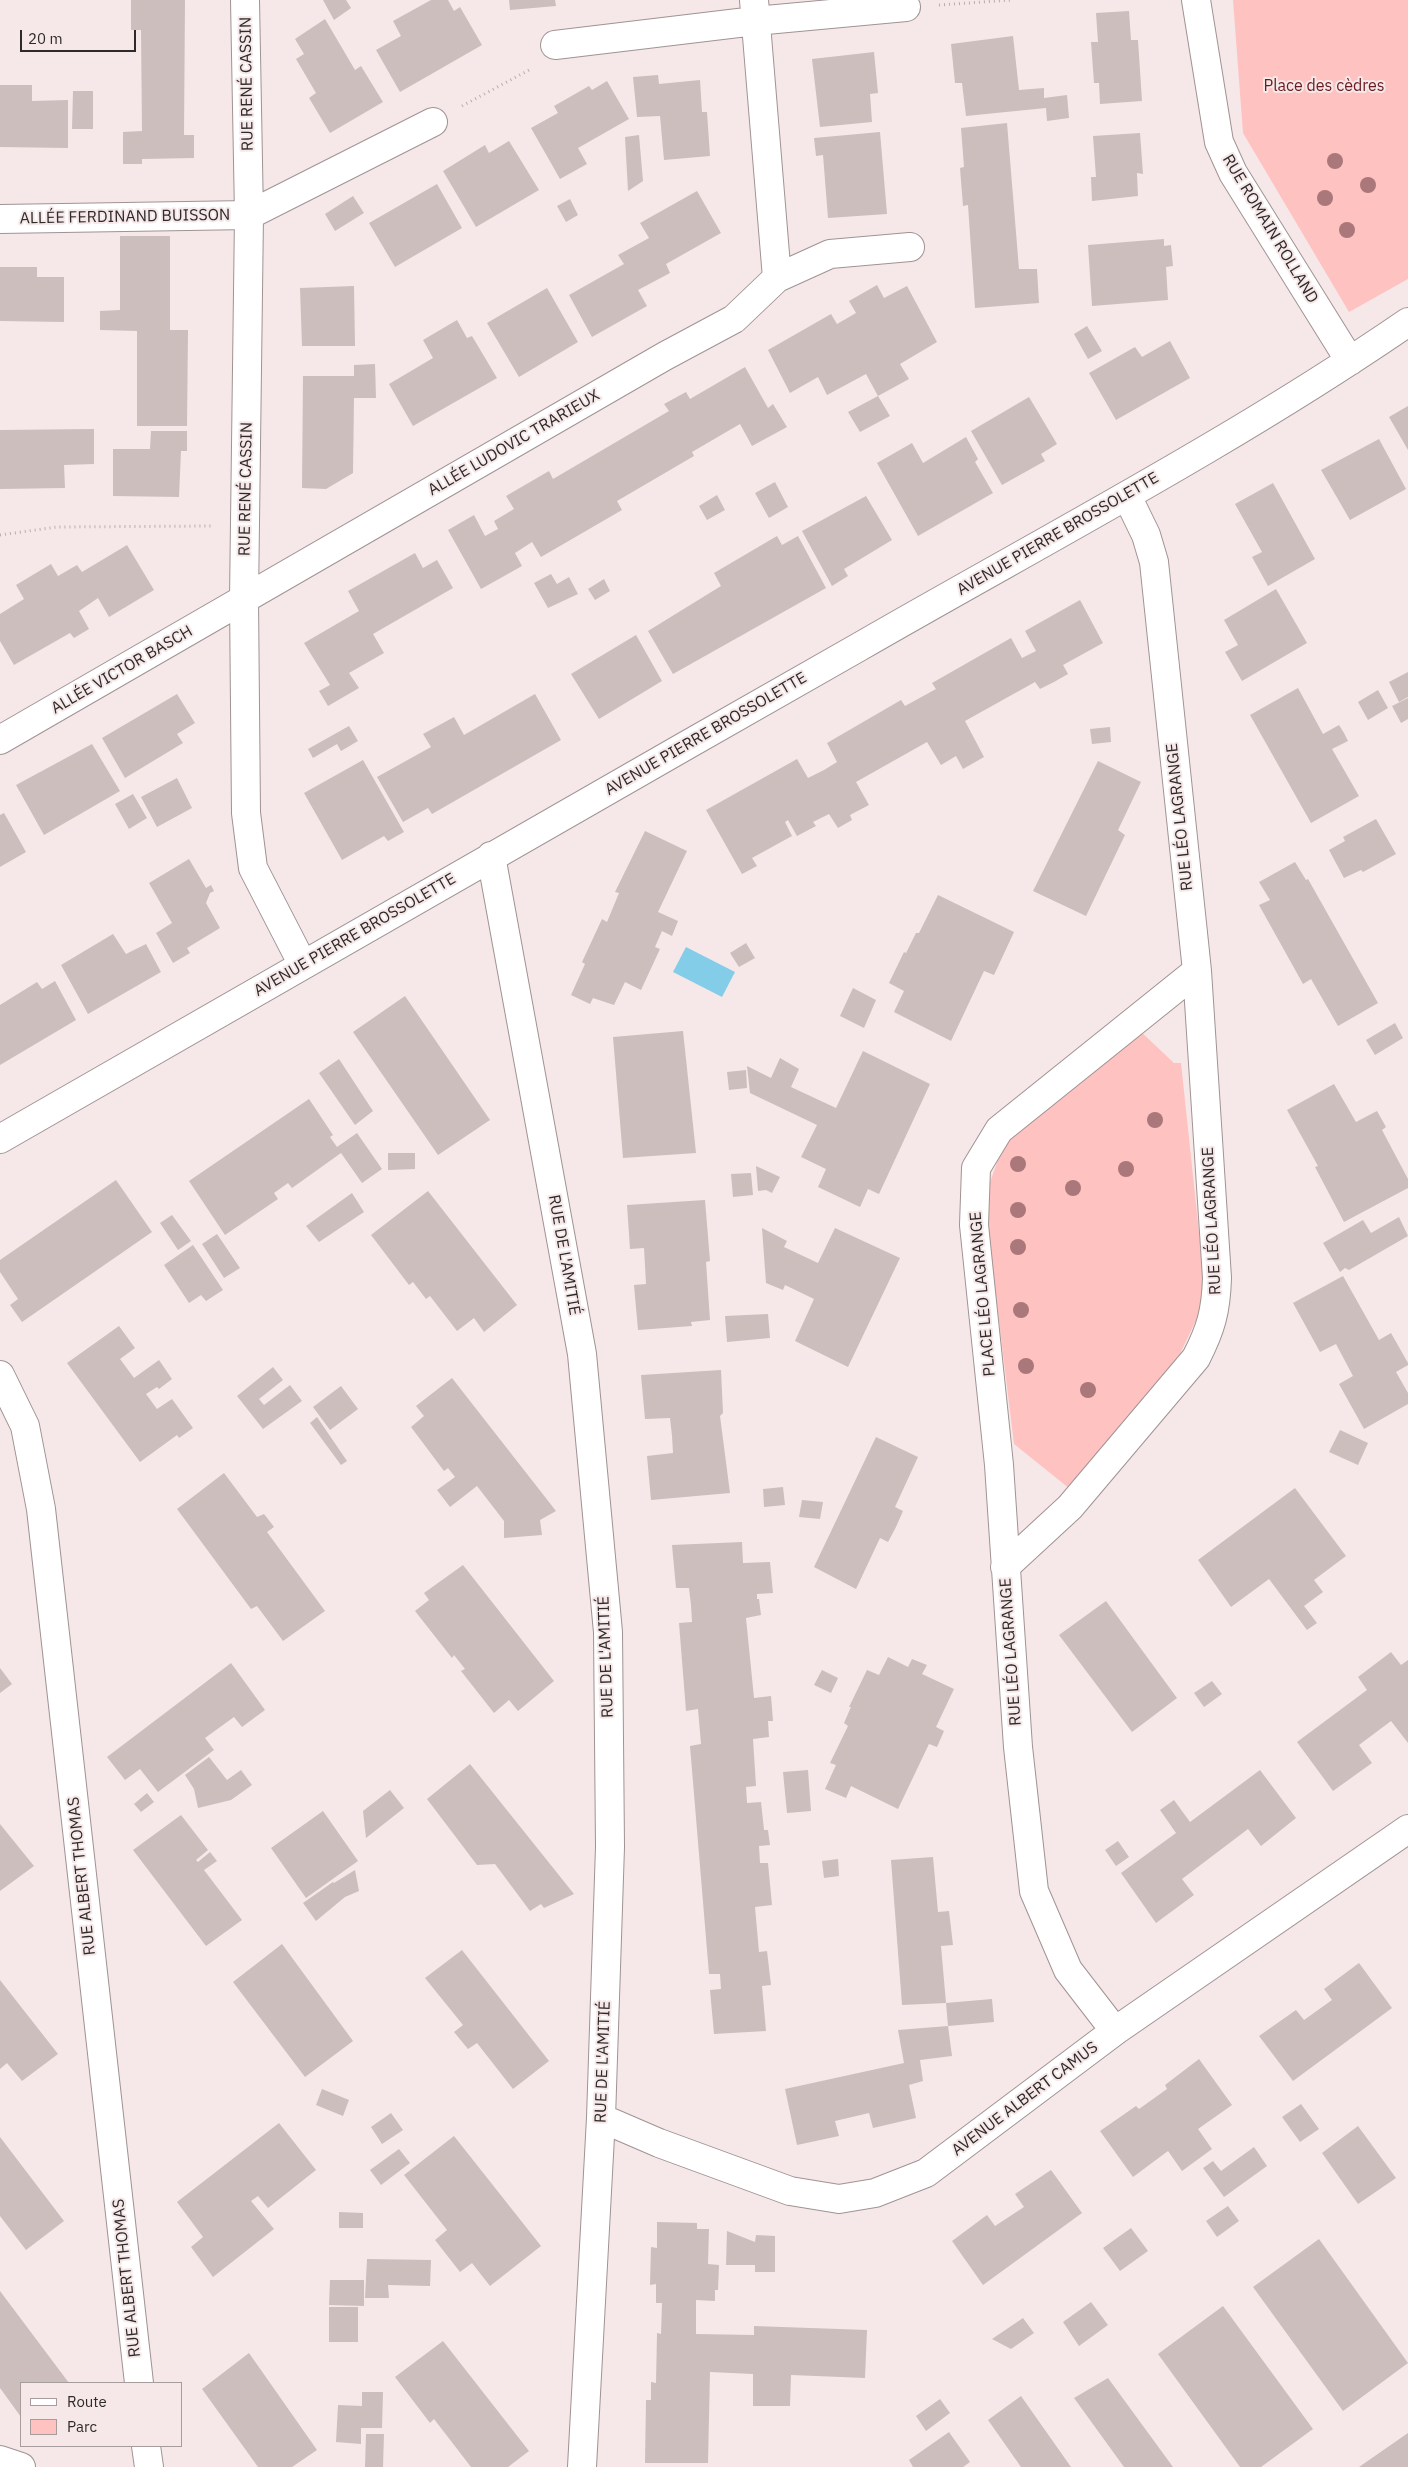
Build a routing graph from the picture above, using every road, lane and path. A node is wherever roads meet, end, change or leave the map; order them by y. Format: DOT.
graph roads {
  1 [pos="245,0"];
  2 [pos="1012,0"];
  3 [pos="1196,0"];
  4 [pos="906,7"];
  5 [pos="755,10"];
  6 [pos="567,44"];
  7 [pos="433,122"];
  8 [pos="249,215"];
  9 [pos="0,219"];
  10 [pos="910,247"];
  11 [pos="777,278"];
  12 [pos="1408,322"];
  13 [pos="1350,361"];
  14 [pos="1126,496"];
  15 [pos="245,526"];
  16 [pos="0,535"];
  17 [pos="244,599"];
  18 [pos="0,740"];
  19 [pos="491,856"];
  20 [pos="303,965"];
  21 [pos="1197,971"];
  22 [pos="0,1139"];
  23 [pos="0,1375"];
  24 [pos="1005,1567"];
  25 [pos="1408,1829"];
  26 [pos="1115,2031"];
  27 [pos="601,2118"];
  28 [pos="139,2382"];
  29 [pos="146,2447"];
  30 [pos="0,2460"];
  31 [pos="21,2467"];
  32 [pos="149,2467"];
  33 [pos="582,2467"];
  1 -- 8 [label="street, RUE RENÉ CASSIN"];
  2 -- 4 [label="path"];
  3 -- 13 [label="street, RUE ROMAIN ROLLAND"];
  4 -- 5 [label="street"];
  5 -- 6 [label="street"];
  5 -- 11 [label="street"];
  6 -- 7 [label="path"];
  7 -- 8 [label="street"];
  8 -- 9 [label="street, ALLÉE FERDINAND BUISSON"];
  8 -- 15 [label="street, RUE RENÉ CASSIN"];
  10 -- 11 [label="street, ALLÉE LUDOVIC TRARIEUX"];
  11 -- 17 [label="street, ALLÉE LUDOVIC TRARIEUX"];
  12 -- 13 [label="street, AVENUE PIERRE BROSSOLETTE"];
  13 -- 14 [label="street, AVENUE PIERRE BROSSOLETTE"];
  14 -- 19 [label="street, AVENUE PIERRE BROSSOLETTE"];
  14 -- 21 [label="street, RUE LÉO LAGRANGE"];
  15 -- 16 [label="path"];
  15 -- 17 [label="street, RUE RENÉ CASSIN"];
  17 -- 18 [label="street, ALLÉE VICTOR BASCH"];
  17 -- 20 [label="street, RUE RENÉ CASSIN"];
  19 -- 20 [label="street, AVENUE PIERRE BROSSOLETTE"];
  19 -- 27 [label="street, RUE DE L'AMITIÉ"];
  20 -- 22 [label="street, AVENUE PIERRE BROSSOLETTE"];
  21 -- 24 [label="street, RUE LÉO LAGRANGE"];
  21 -- 24 [label="street, PLACE LÉO LAGRANGE"];
  23 -- 28 [label="street, RUE ALBERT THOMAS"];
  24 -- 26 [label="street, RUE LÉO LAGRANGE"];
  25 -- 26 [label="street, AVENUE ALBERT CAMUS"];
  26 -- 27 [label="street, AVENUE ALBERT CAMUS"];
  27 -- 33 [label="street, RUE DE L'AMITIÉ"];
  29 -- 32 [label="street"];
  30 -- 31 [label="street"];
}
